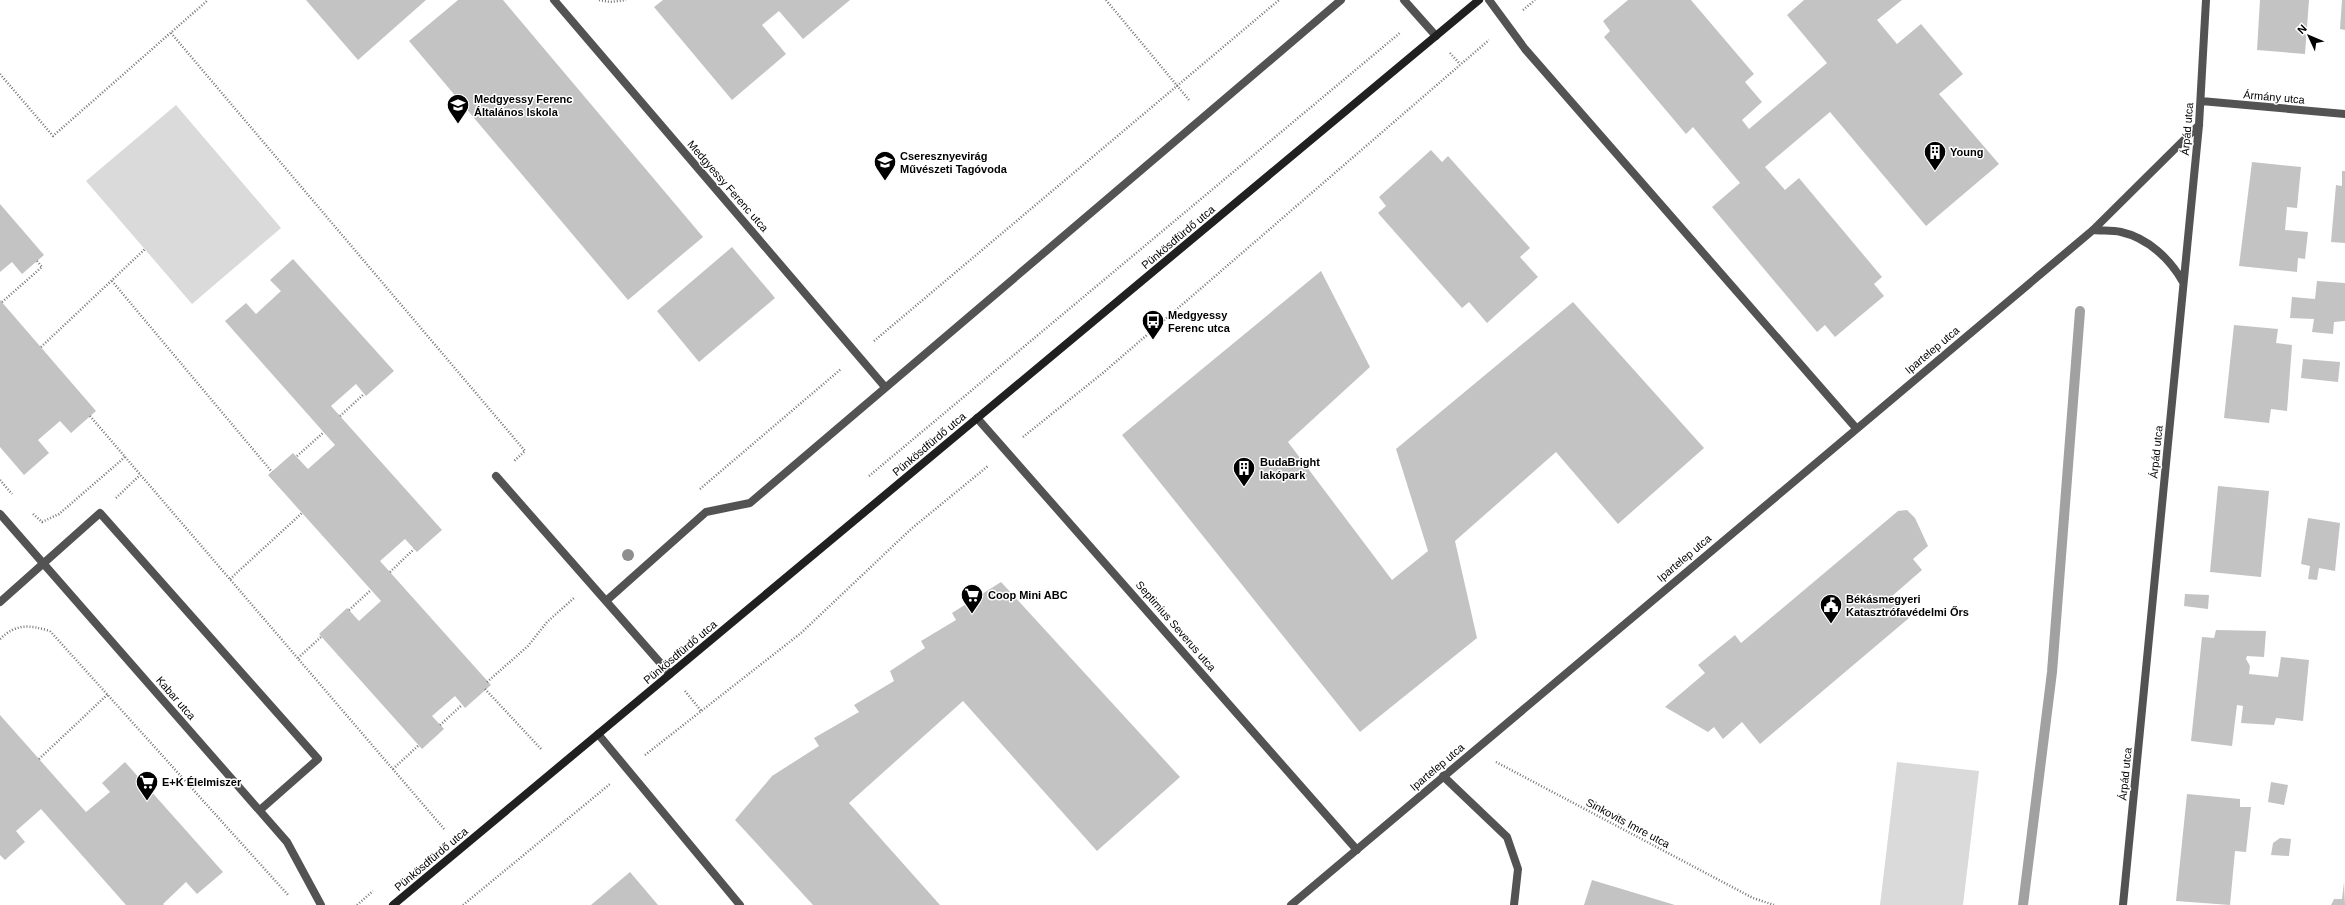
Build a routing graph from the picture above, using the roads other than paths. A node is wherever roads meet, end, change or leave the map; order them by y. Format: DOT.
graph roads {
  1 [pos="554,0"];
  2 [pos="1341,0"];
  3 [pos="1404,0"];
  4 [pos="1479,0"];
  5 [pos="1489,0"];
  6 [pos="2206,0"];
  7 [pos="1436,36"];
  8 [pos="2201,101"];
  9 [pos="2345,114"];
  10 [pos="2199,125"];
  11 [pos="2093,230"];
  12 [pos="2184,282"];
  13 [pos="885,387"];
  14 [pos="977,418"];
  15 [pos="1856,428"];
  16 [pos="496,476"];
  17 [pos="0,514"];
  18 [pos="42,564"];
  19 [pos="606,601"];
  20 [pos="0,602"];
  21 [pos="670,674"];
  22 [pos="598,734"];
  23 [pos="1443,776"];
  24 [pos="260,810"];
  25 [pos="1357,850"];
  26 [pos="321,905"];
  27 [pos="393,905"];
  28 [pos="740,905"];
  29 [pos="1291,905"];
  30 [pos="1514,905"];
  31 [pos="2123,905"];
  1 -- 13 [label="street, Medgyessy Ferenc utca"];
  2 -- 13 [label="street"];
  3 -- 7 [label="street"];
  4 -- 7 [label="street, Pünkösdfürdő utca"];
  5 -- 15 [label="street"];
  6 -- 8 [label="street, Árpád utca"];
  7 -- 14 [label="street, Pünkösdfürdő utca"];
  8 -- 9 [label="street, Ármány utca"];
  8 -- 10 [label="street, Árpád utca"];
  10 -- 11 [label="street, Ipartelep utca"];
  10 -- 12 [label="street, Árpád utca"];
  11 -- 12 [label="street"];
  11 -- 15 [label="street, Ipartelep utca"];
  12 -- 31 [label="street, Árpád utca"];
  13 -- 19 [label="street"];
  14 -- 21 [label="street, Pünkösdfürdő utca"];
  14 -- 25 [label="street, Septimius Severus utca"];
  15 -- 23 [label="street, Ipartelep utca"];
  16 -- 19 [label="street"];
  17 -- 18 [label="street, Kabar utca"];
  18 -- 20 [label="street"];
  18 -- 24 [label="street, Kabar utca"];
  18 -- 24 [label="street"];
  19 -- 21 [label="street"];
  21 -- 22 [label="street, Pünkösdfürdő utca"];
  22 -- 27 [label="street, Pünkösdfürdő utca"];
  22 -- 28 [label="street"];
  23 -- 25 [label="street, Ipartelep utca"];
  23 -- 30 [label="street"];
  24 -- 26 [label="street, Kabar utca"];
  25 -- 29 [label="street, Ipartelep utca"];
}
